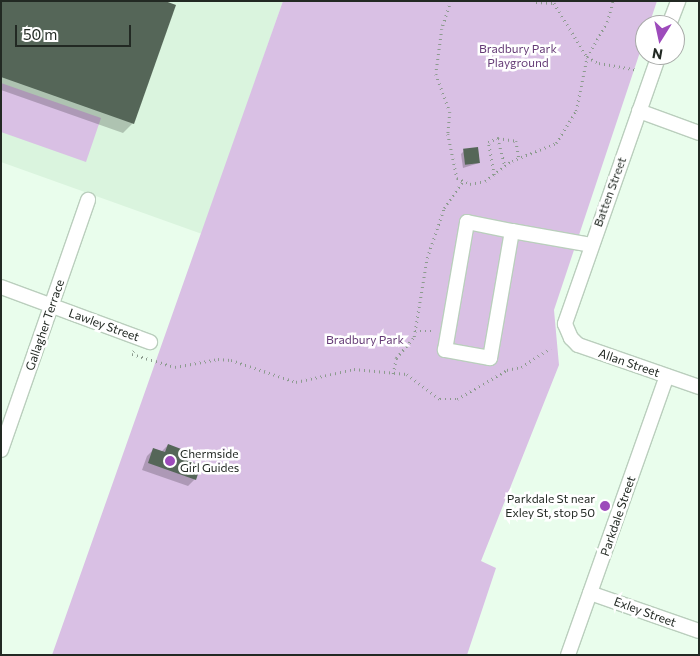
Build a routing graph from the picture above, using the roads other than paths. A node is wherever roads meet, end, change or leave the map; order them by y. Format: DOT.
graph roads {
  1 [pos="678,1"];
  2 [pos="673,15"];
  3 [pos="655,65"];
  4 [pos="639,111"];
  5 [pos="699,133"];
  6 [pos="88,200"];
  7 [pos="512,231"];
  8 [pos="591,245"];
  9 [pos="1,287"];
  10 [pos="52,305"];
  11 [pos="566,329"];
  12 [pos="144,340"];
  13 [pos="667,376"];
  14 [pos="699,387"];
  15 [pos="1,450"];
  16 [pos="590,593"];
  17 [pos="699,631"];
  18 [pos="568,655"];
  1 -- 2 [label="street"];
  3 -- 4 [label="street, Batten Street"];
  4 -- 5 [label="street"];
  4 -- 8 [label="street, Batten Street"];
  6 -- 10 [label="street, Gallagher Terrace"];
  7 -- 7 [label="street"];
  7 -- 8 [label="street"];
  8 -- 11 [label="street, Batten Street"];
  9 -- 10 [label="street, Lawley Street"];
  10 -- 12 [label="street, Lawley Street"];
  10 -- 15 [label="street, Gallagher Terrace"];
  11 -- 13 [label="street, Allan Street"];
  13 -- 14 [label="street, Allan Street"];
  13 -- 16 [label="street, Parkdale Street"];
  16 -- 17 [label="street, Exley Street"];
  16 -- 18 [label="street, Parkdale Street"];
}
